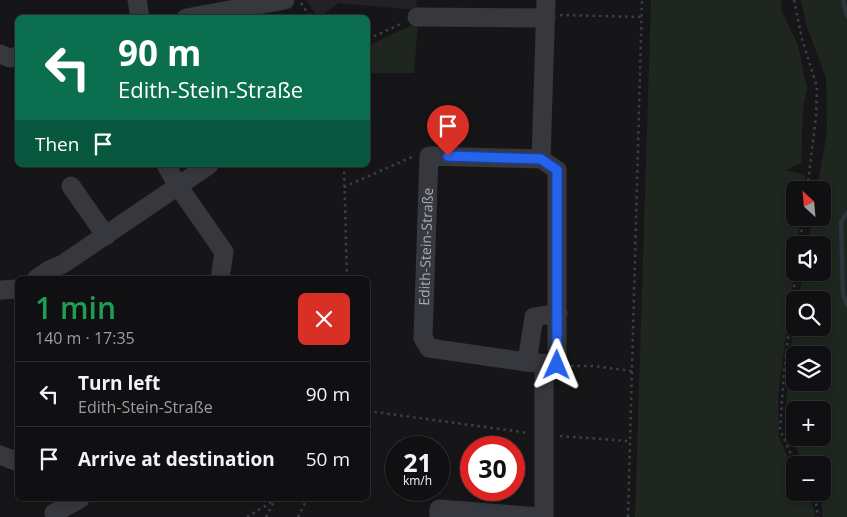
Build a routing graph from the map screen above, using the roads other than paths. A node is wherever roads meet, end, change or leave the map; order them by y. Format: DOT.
graph roads {
  1 [pos="137,0"];
  2 [pos="285,0"];
  3 [pos="546,9"];
  4 [pos="140,15"];
  5 [pos="202,15"];
  6 [pos="417,17"];
  7 [pos="0,54"];
  8 [pos="15,57"];
  9 [pos="541,159"];
  10 [pos="167,167"];
  11 [pos="206,167"];
  12 [pos="71,186"];
  13 [pos="178,186"];
  14 [pos="106,236"];
  15 [pos="40,276"];
  16 [pos="220,276"];
  17 [pos="15,289"];
  18 [pos="0,290"];
  19 [pos="558,313"];
  20 [pos="543,363"];
  21 [pos="0,454"];
  22 [pos="15,461"];
  23 [pos="0,468"];
  24 [pos="15,471"];
  25 [pos="75,501"];
  26 [pos="52,510"];
  27 [pos="438,517"];
  28 [pos="540,517"];
  29 [pos="544,517"];
  1 -- 4 [label="street"];
  2 -- 5 [label="street"];
  3 -- 6 [label="street"];
  3 -- 9 [label="street"];
  7 -- 8 [label="street"];
  9 -- 19 [label="street"];
  9 -- 20 [label="street, Edith-Stein-Straße"];
  10 -- 13 [label="street"];
  11 -- 13 [label="street"];
  12 -- 14 [label="street"];
  13 -- 14 [label="street"];
  13 -- 16 [label="street"];
  14 -- 15 [label="street"];
  17 -- 18 [label="street"];
  19 -- 20 [label="street"];
  19 -- 20 [label="street"];
  20 -- 29 [label="street"];
  21 -- 22 [label="street"];
  23 -- 24 [label="street"];
  25 -- 26 [label="street"];
  27 -- 28 [label="street"];
}
